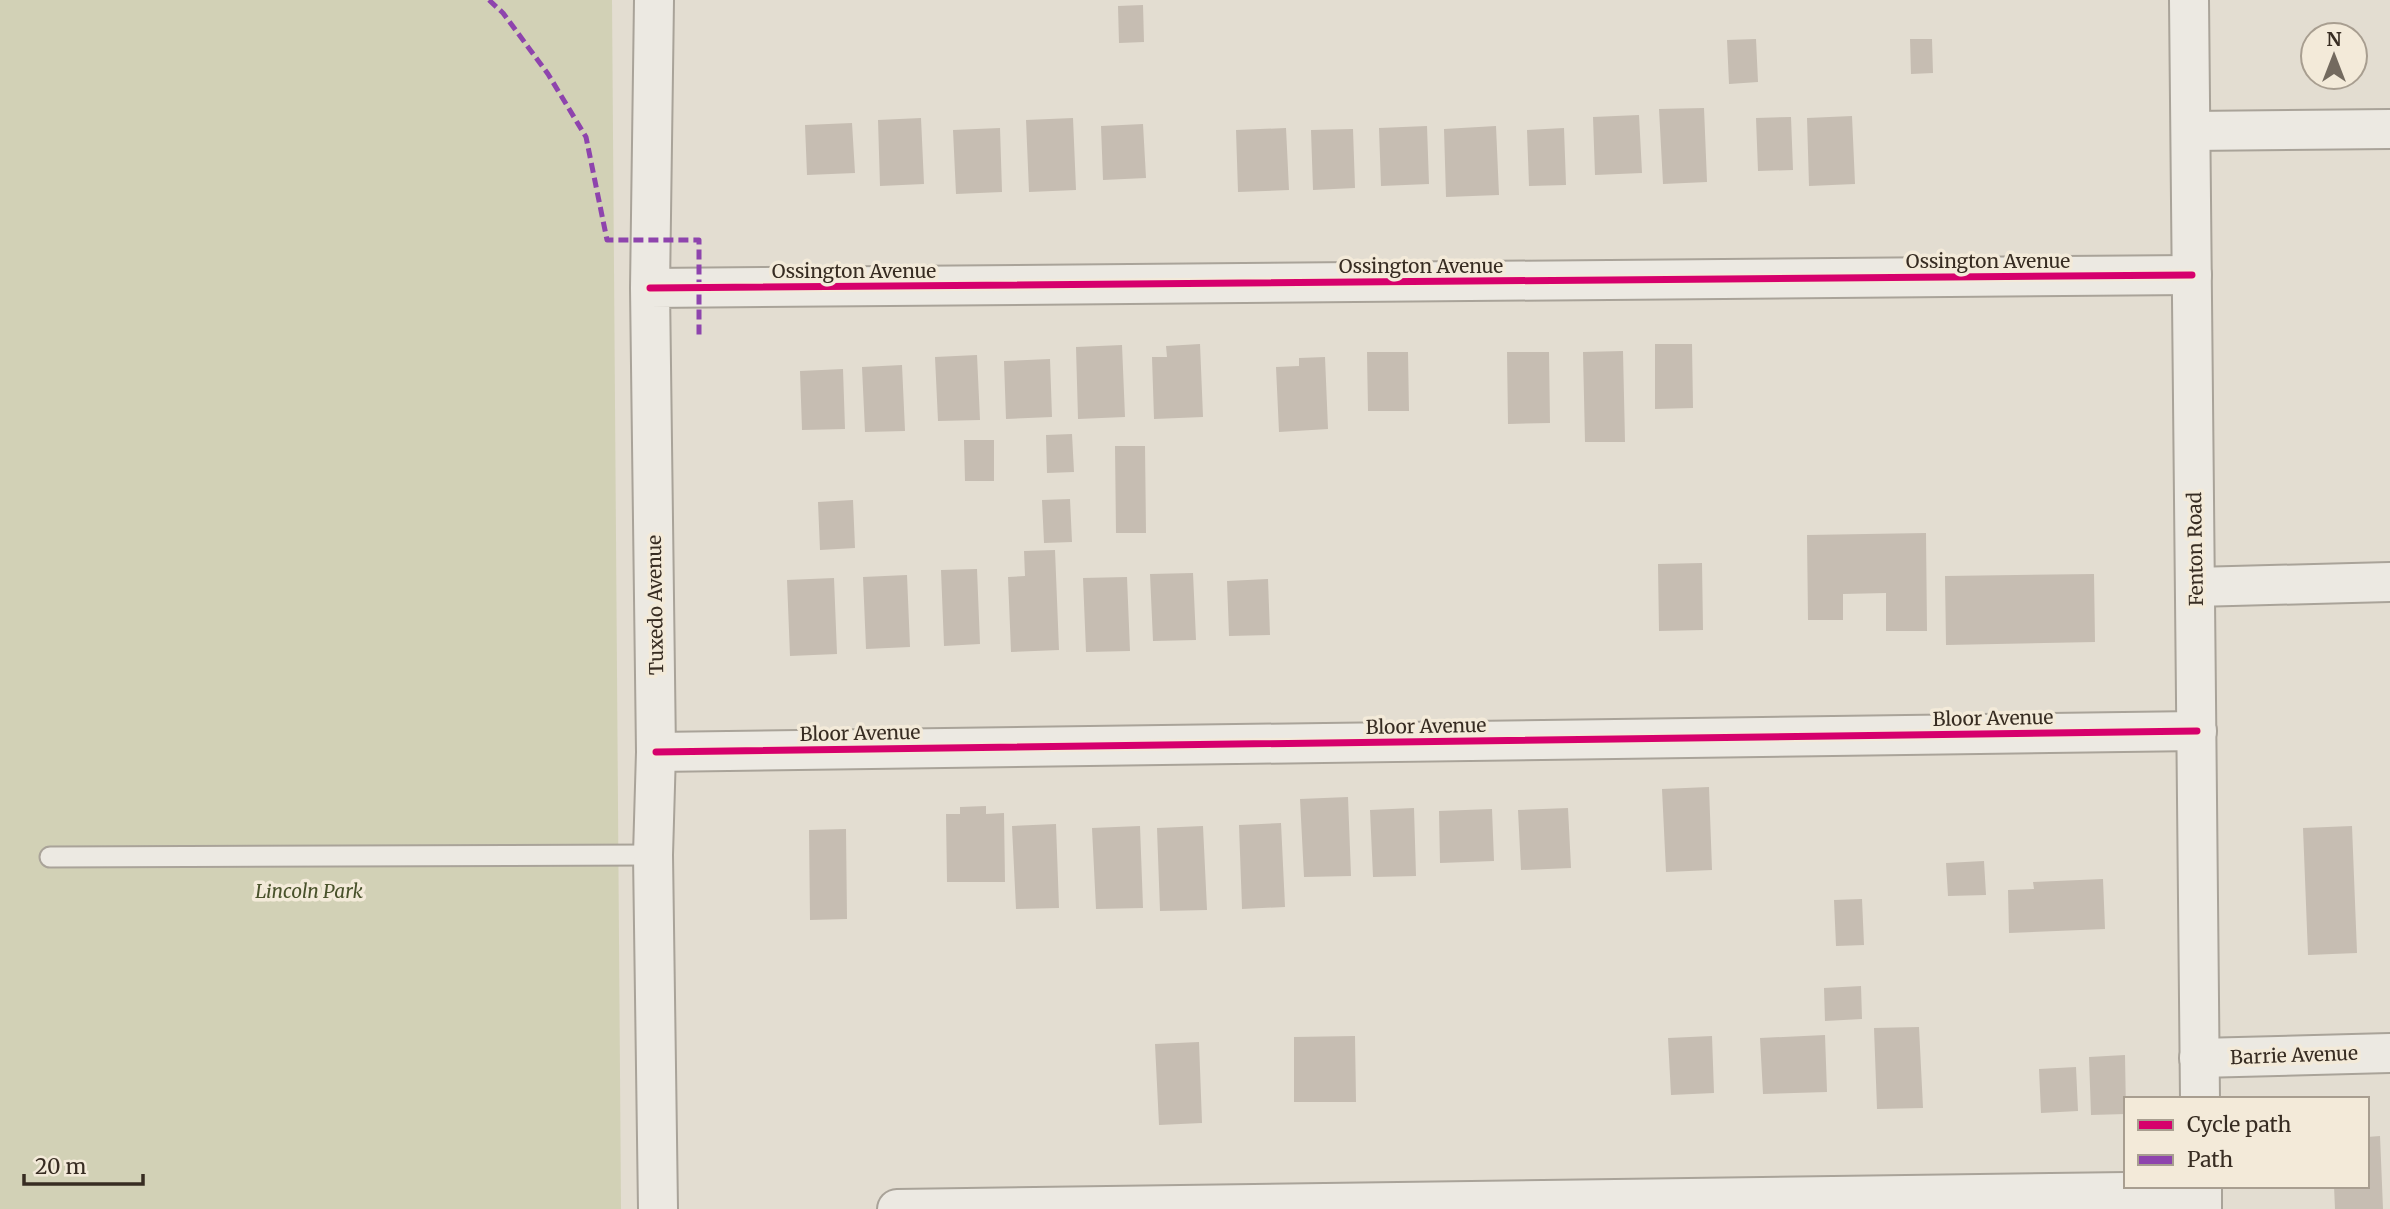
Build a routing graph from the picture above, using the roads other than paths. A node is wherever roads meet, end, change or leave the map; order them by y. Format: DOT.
graph roads {
  1 [pos="654,0"];
  2 [pos="2189,0"];
  3 [pos="2390,129"];
  4 [pos="2191,131"];
  5 [pos="2192,275"];
  6 [pos="650,288"];
  7 [pos="2390,582"];
  8 [pos="2196,587"];
  9 [pos="2197,731"];
  10 [pos="656,752"];
  11 [pos="653,855"];
  12 [pos="50,857"];
  13 [pos="2390,1053"];
  14 [pos="2199,1058"];
  15 [pos="2200,1097"];
  16 [pos="2202,1196"];
  17 [pos="658,1209"];
  18 [pos="897,1209"];
  1 -- 6 [label="street, Tuxedo Avenue"];
  2 -- 4 [label="street, Fenton Road"];
  3 -- 4 [label="street"];
  4 -- 5 [label="street, Fenton Road"];
  5 -- 6 [label="street, Ossington Avenue"];
  5 -- 8 [label="street, Fenton Road"];
  6 -- 10 [label="street, Tuxedo Avenue"];
  7 -- 8 [label="street"];
  8 -- 9 [label="street, Fenton Road"];
  9 -- 10 [label="street, Bloor Avenue"];
  9 -- 14 [label="street, Fenton Road"];
  10 -- 11 [label="street, Tuxedo Avenue"];
  11 -- 12 [label="lane"];
  11 -- 17 [label="street, Tuxedo Avenue"];
  13 -- 14 [label="street, Barrie Avenue"];
  14 -- 15 [label="street, Fenton Road"];
  16 -- 18 [label="street"];
}
